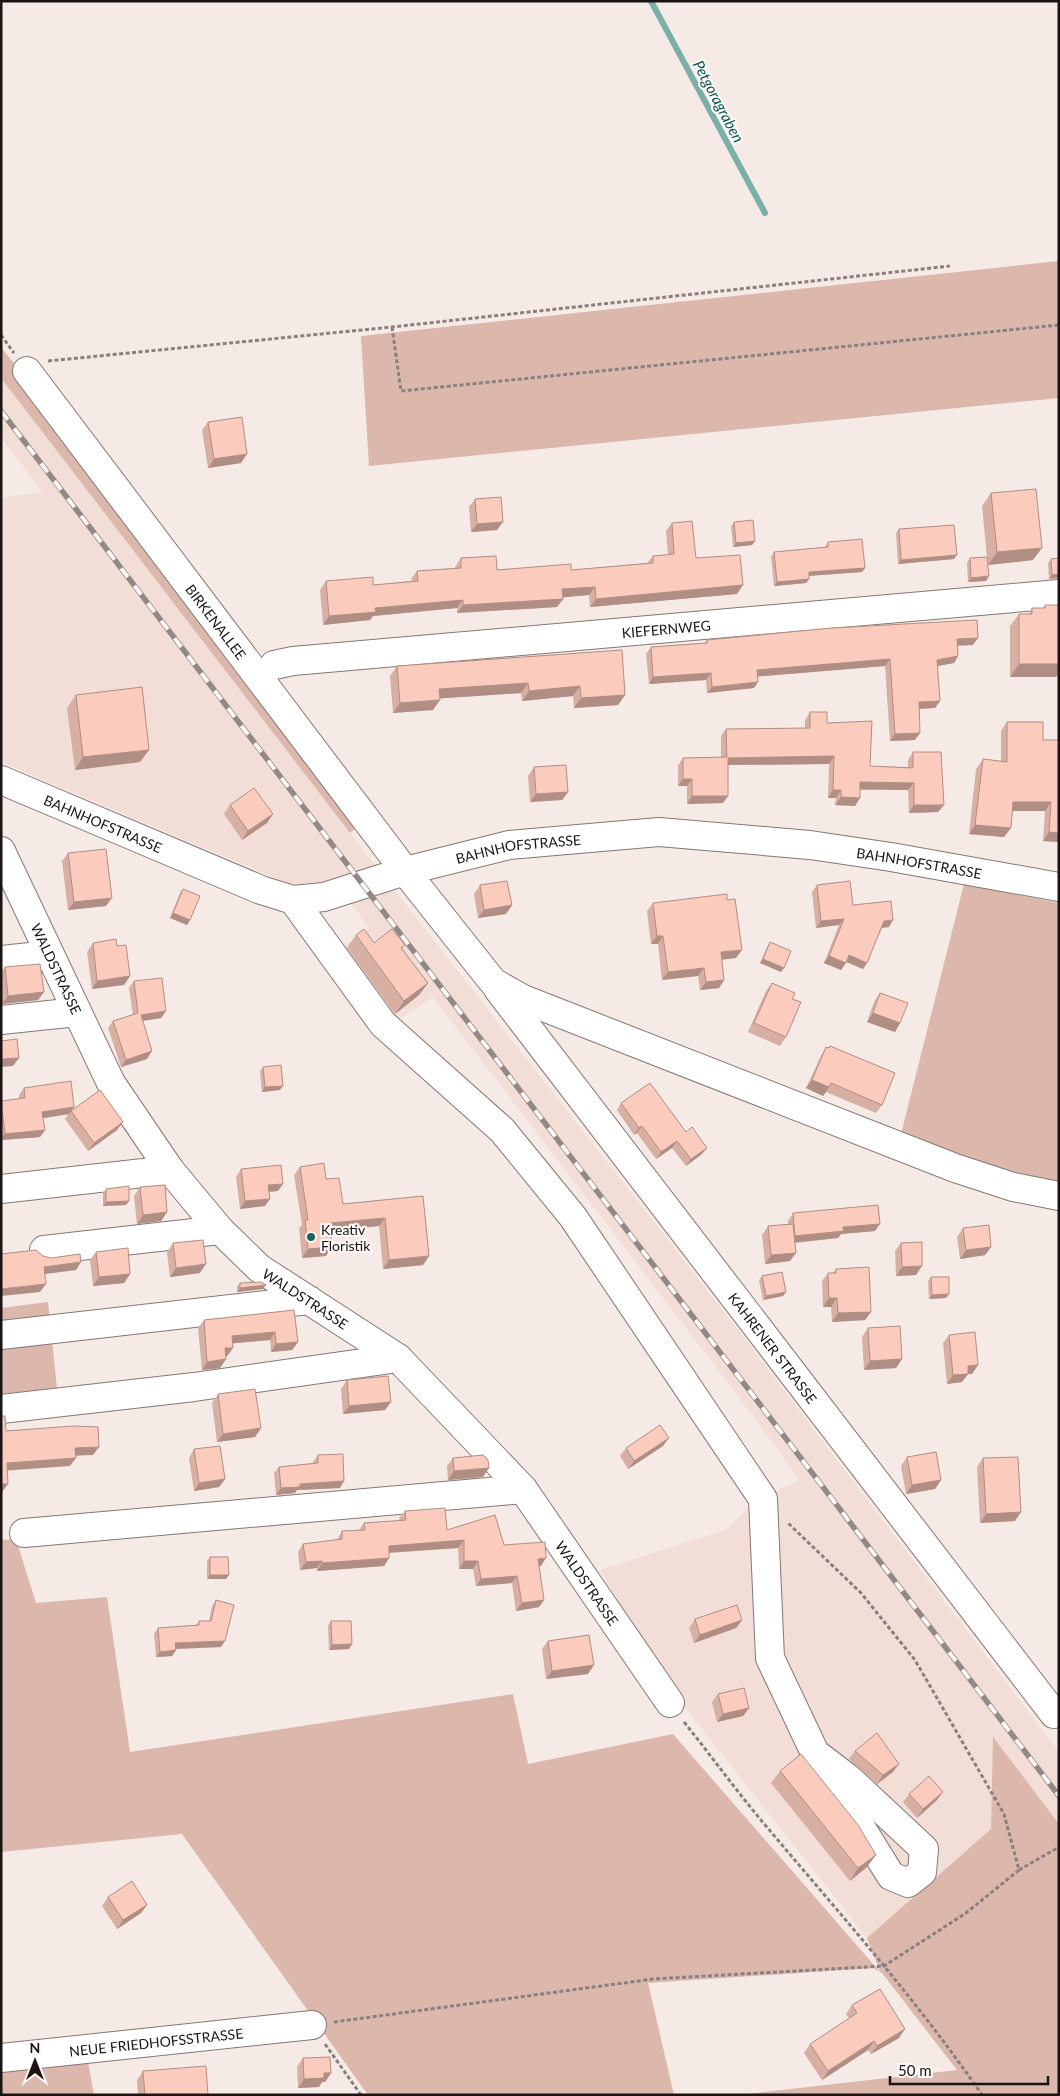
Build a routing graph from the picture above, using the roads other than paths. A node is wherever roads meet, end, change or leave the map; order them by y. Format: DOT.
graph roads {
  1 [pos="27,370"];
  2 [pos="1059,594"];
  3 [pos="274,665"];
  4 [pos="1,780"];
  5 [pos="1,851"];
  6 [pos="405,870"];
  7 [pos="1059,887"];
  8 [pos="293,900"];
  9 [pos="50,955"];
  10 [pos="1,960"];
  11 [pos="493,982"];
  12 [pos="77,1012"];
  13 [pos="1,1020"];
  14 [pos="170,1170"];
  15 [pos="1,1189"];
  16 [pos="1059,1196"];
  17 [pos="220,1230"];
  18 [pos="44,1250"];
  19 [pos="309,1300"];
  20 [pos="1,1334"];
  21 [pos="398,1358"];
  22 [pos="1,1409"];
  23 [pos="523,1489"];
  24 [pos="24,1533"];
  25 [pos="670,1703"];
  26 [pos="1054,1714"];
  27 [pos="815,1753"];
  28 [pos="312,2025"];
  29 [pos="1,2058"];
  1 -- 6 [label="street, BIRKENALLEE"];
  2 -- 3 [label="street, KIEFERNWEG"];
  4 -- 8 [label="street, BAHNHOFSTRASSE"];
  5 -- 9 [label="street, WALDSTRASSE"];
  6 -- 7 [label="street, BAHNHOFSTRASSE"];
  6 -- 8 [label="street, BAHNHOFSTRASSE"];
  6 -- 11 [label="street, KAHRENER STRASSE"];
  8 -- 27 [label="street"];
  9 -- 10 [label="street"];
  9 -- 12 [label="street, WALDSTRASSE"];
  11 -- 16 [label="street, KAHRENER STRASSE"];
  11 -- 26 [label="street, KAHRENER STRASSE"];
  12 -- 13 [label="street"];
  12 -- 14 [label="street, WALDSTRASSE"];
  14 -- 15 [label="street"];
  14 -- 17 [label="street, WALDSTRASSE"];
  17 -- 18 [label="street"];
  17 -- 19 [label="street, WALDSTRASSE"];
  19 -- 20 [label="street"];
  19 -- 21 [label="street, WALDSTRASSE"];
  21 -- 22 [label="street"];
  21 -- 23 [label="street, WALDSTRASSE"];
  23 -- 24 [label="street"];
  23 -- 25 [label="street, WALDSTRASSE"];
  27 -- 27 [label="street"];
  28 -- 29 [label="street, NEUE FRIEDHOFSSTRASSE"];
}
